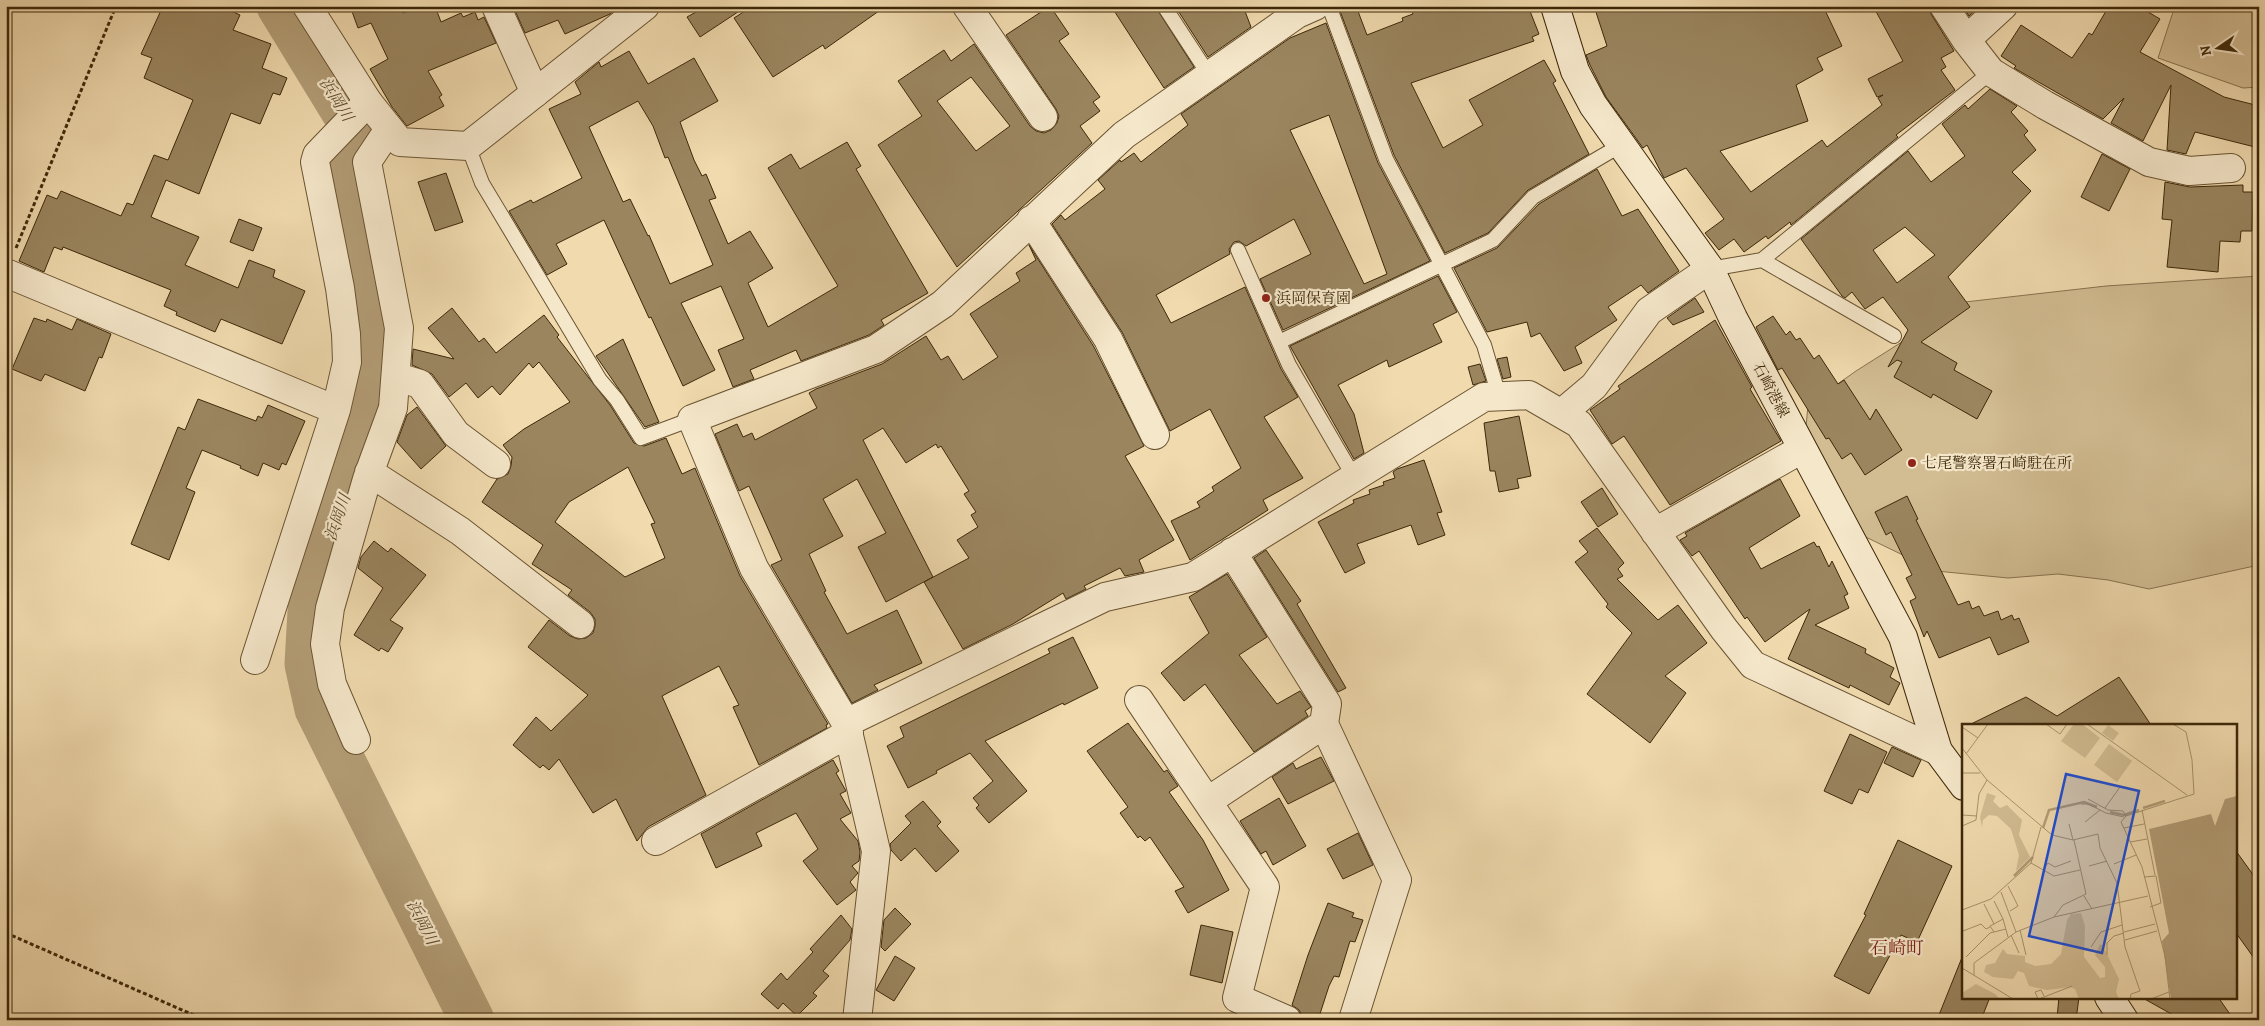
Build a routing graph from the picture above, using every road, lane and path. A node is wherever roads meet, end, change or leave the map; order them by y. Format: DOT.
graph roads {
  1 [pos="116,6"];
  2 [pos="307,6"];
  3 [pos="496,6"];
  4 [pos="646,6"];
  5 [pos="967,6"];
  6 [pos="1164,6"];
  7 [pos="1314,6"];
  8 [pos="1329,6"];
  9 [pos="1555,6"];
  10 [pos="1944,6"];
  11 [pos="2003,6"];
  12 [pos="1966,40"];
  13 [pos="1991,72"];
  14 [pos="1208,75"];
  15 [pos="535,94"];
  16 [pos="368,102"];
  17 [pos="1043,117"];
  18 [pos="390,129"];
  19 [pos="1621,145"];
  20 [pos="468,146"];
  21 [pos="2231,168"];
  22 [pos="1031,220"];
  23 [pos="1238,250"];
  24 [pos="1762,260"];
  25 [pos="1441,265"];
  26 [pos="1710,269"];
  27 [pos="6,273"];
  28 [pos="1894,336"];
  29 [pos="1279,342"];
  30 [pos="396,377"];
  31 [pos="1499,396"];
  32 [pos="336,410"];
  33 [pos="1562,414"];
  34 [pos="692,418"];
  35 [pos="1155,435"];
  36 [pos="1802,448"];
  37 [pos="496,464"];
  38 [pos="370,472"];
  39 [pos="1354,477"];
  40 [pos="1655,532"];
  41 [pos="1232,552"];
  42 [pos="580,624"];
  43 [pos="255,660"];
  44 [pos="1139,700"];
  45 [pos="1324,724"];
  46 [pos="847,728"];
  47 [pos="356,740"];
  48 [pos="1938,752"];
  49 [pos="1962,783"];
  50 [pos="1208,801"];
  51 [pos="656,841"];
  52 [pos="6,933"];
  53 [pos="2110,998"];
  54 [pos="205,1020"];
  55 [pos="857,1020"];
  56 [pos="1287,1020"];
  57 [pos="1353,1020"];
  58 [pos="2124,1020"];
  1 -- 27 [label="path"];
  2 -- 16 [label="street"];
  3 -- 15 [label="street"];
  4 -- 15 [label="street"];
  5 -- 17 [label="street"];
  6 -- 14 [label="lane"];
  7 -- 14 [label="street"];
  8 -- 25 [label="lane"];
  9 -- 19 [label="street, 石崎港線"];
  10 -- 12 [label="street"];
  11 -- 12 [label="street"];
  12 -- 13 [label="street"];
  13 -- 21 [label="street"];
  13 -- 24 [label="lane"];
  14 -- 22 [label="street"];
  15 -- 20 [label="street"];
  16 -- 18 [label="street"];
  16 -- 32 [label="street"];
  18 -- 20 [label="street"];
  18 -- 30 [label="street"];
  19 -- 25 [label="lane"];
  19 -- 26 [label="street, 石崎港線"];
  20 -- 34 [label="lane"];
  22 -- 34 [label="street"];
  22 -- 35 [label="street"];
  23 -- 29 [label="lane"];
  24 -- 26 [label="lane"];
  24 -- 28 [label="lane"];
  25 -- 29 [label="lane"];
  25 -- 31 [label="lane"];
  26 -- 33 [label="street"];
  26 -- 36 [label="street, 石崎港線"];
  27 -- 32 [label="street"];
  29 -- 39 [label="lane"];
  30 -- 37 [label="street"];
  30 -- 38 [label="street"];
  31 -- 33 [label="street"];
  31 -- 39 [label="street"];
  32 -- 43 [label="street"];
  33 -- 40 [label="street"];
  34 -- 46 [label="street"];
  36 -- 40 [label="street"];
  36 -- 48 [label="street, 石崎港線"];
  38 -- 42 [label="street"];
  38 -- 47 [label="street"];
  39 -- 41 [label="street"];
  40 -- 48 [label="street"];
  41 -- 45 [label="street"];
  41 -- 46 [label="street"];
  44 -- 50 [label="street"];
  45 -- 50 [label="street"];
  45 -- 57 [label="street"];
  46 -- 51 [label="street"];
  46 -- 55 [label="street"];
  48 -- 49 [label="street, 石崎港線"];
  50 -- 56 [label="street"];
  52 -- 54 [label="path"];
  53 -- 58 [label="street"];
}
